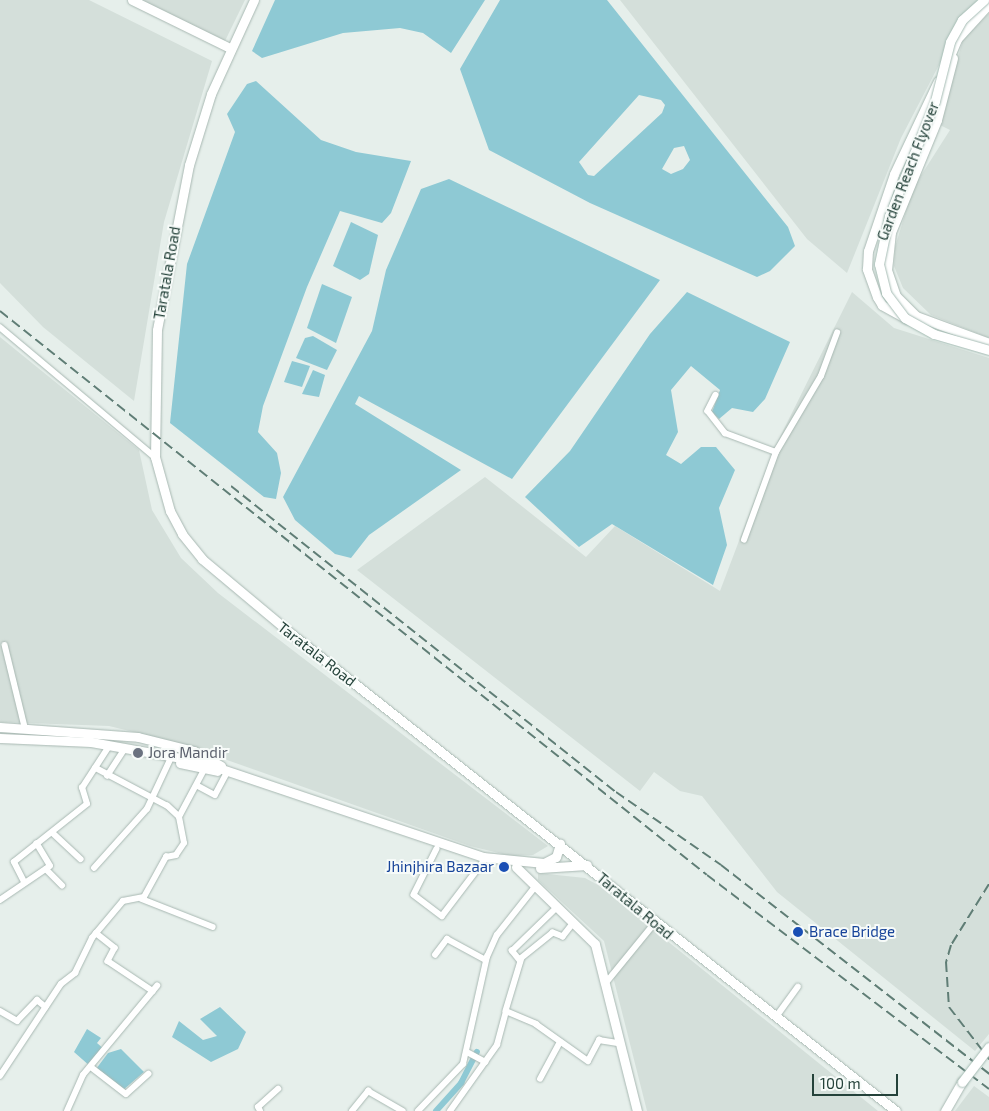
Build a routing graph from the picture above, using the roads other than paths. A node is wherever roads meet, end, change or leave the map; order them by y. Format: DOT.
graph roads {
  1 [pos="132,0"];
  2 [pos="254,0"];
  3 [pos="984,0"];
  4 [pos="989,4"];
  5 [pos="230,48"];
  6 [pos="0,327"];
  7 [pos="837,333"];
  8 [pos="989,343"];
  9 [pos="989,350"];
  10 [pos="716,395"];
  11 [pos="776,452"];
  12 [pos="155,457"];
  13 [pos="744,540"];
  14 [pos="5,645"];
  15 [pos="0,727"];
  16 [pos="25,727"];
  17 [pos="0,738"];
  18 [pos="0,743"];
  19 [pos="108,748"];
  20 [pos="123,750"];
  21 [pos="170,760"];
  22 [pos="95,768"];
  23 [pos="204,770"];
  24 [pos="222,771"];
  25 [pos="107,776"];
  26 [pos="198,786"];
  27 [pos="153,798"];
  28 [pos="179,817"];
  29 [pos="53,833"];
  30 [pos="37,844"];
  31 [pos="560,844"];
  32 [pos="437,849"];
  33 [pos="81,859"];
  34 [pos="483,862"];
  35 [pos="519,865"];
  36 [pos="587,865"];
  37 [pos="94,868"];
  38 [pos="46,869"];
  39 [pos="24,882"];
  40 [pos="62,886"];
  41 [pos="535,887"];
  42 [pos="142,899"];
  43 [pos="0,900"];
  44 [pos="556,908"];
  45 [pos="573,924"];
  46 [pos="654,924"];
  47 [pos="214,928"];
  48 [pos="96,933"];
  49 [pos="435,955"];
  50 [pos="486,960"];
  51 [pos="520,961"];
  52 [pos="604,985"];
  53 [pos="798,987"];
  54 [pos="46,1008"];
  55 [pos="0,1011"];
  56 [pos="506,1011"];
  57 [pos="775,1019"];
  58 [pos="560,1042"];
  59 [pos="618,1043"];
  60 [pos="989,1046"];
  61 [pos="467,1052"];
  62 [pos="486,1062"];
  63 [pos="91,1067"];
  64 [pos="148,1074"];
  65 [pos="0,1076"];
  66 [pos="540,1079"];
  67 [pos="278,1089"];
  68 [pos="950,1100"];
  69 [pos="66,1111"];
  70 [pos="260,1111"];
  71 [pos="352,1111"];
  72 [pos="402,1111"];
  73 [pos="418,1111"];
  74 [pos="450,1111"];
  75 [pos="637,1111"];
  76 [pos="896,1111"];
  77 [pos="936,1111"];
  78 [pos="945,1111"];
  1 -- 5 [label="street"];
  2 -- 5 [label="street, Taratala Road"];
  3 -- 9 [label="street, Garden Reach Flyover, bridge"];
  4 -- 8 [label="street, Garden Reach Flyover"];
  4 -- 9 [label="street"];
  5 -- 12 [label="street, Taratala Road"];
  6 -- 12 [label="street"];
  7 -- 11 [label="street"];
  10 -- 11 [label="street"];
  11 -- 13 [label="street"];
  12 -- 31 [label="street, Taratala Road"];
  14 -- 16 [label="street"];
  15 -- 16 [label="street"];
  16 -- 24 [label="street"];
  17 -- 24 [label="street"];
  18 -- 19 [label="street"];
  19 -- 20 [label="street"];
  19 -- 22 [label="street"];
  20 -- 21 [label="street"];
  20 -- 25 [label="street"];
  21 -- 23 [label="street"];
  21 -- 27 [label="street"];
  22 -- 25 [label="street"];
  22 -- 29 [label="street"];
  23 -- 24 [label="street"];
  23 -- 26 [label="street"];
  24 -- 26 [label="street"];
  24 -- 32 [label="street"];
  24 -- 35 [label="street"];
  25 -- 27 [label="street"];
  26 -- 28 [label="street"];
  27 -- 28 [label="street"];
  27 -- 37 [label="street"];
  28 -- 42 [label="street"];
  29 -- 30 [label="street"];
  29 -- 33 [label="street"];
  30 -- 38 [label="street"];
  30 -- 39 [label="street"];
  31 -- 35 [label="street"];
  31 -- 36 [label="street, Taratala Road"];
  32 -- 34 [label="street"];
  32 -- 34 [label="street"];
  34 -- 35 [label="street"];
  35 -- 36 [label="street"];
  35 -- 41 [label="street"];
  36 -- 46 [label="street, Taratala Road"];
  38 -- 39 [label="street"];
  38 -- 40 [label="street"];
  39 -- 43 [label="street"];
  41 -- 44 [label="street"];
  41 -- 50 [label="street"];
  42 -- 47 [label="street"];
  42 -- 48 [label="street"];
  44 -- 45 [label="street"];
  44 -- 51 [label="street"];
  45 -- 51 [label="street"];
  45 -- 52 [label="street"];
  46 -- 52 [label="street"];
  46 -- 57 [label="street, Taratala Road"];
  48 -- 54 [label="street"];
  48 -- 63 [label="street"];
  49 -- 50 [label="street"];
  50 -- 61 [label="street"];
  51 -- 56 [label="street"];
  52 -- 59 [label="street"];
  53 -- 57 [label="street"];
  54 -- 55 [label="street"];
  54 -- 65 [label="street"];
  56 -- 58 [label="street"];
  56 -- 62 [label="street"];
  57 -- 76 [label="street, Taratala Road"];
  58 -- 59 [label="street"];
  58 -- 66 [label="street"];
  59 -- 75 [label="street"];
  60 -- 68 [label="street, bridge"];
  61 -- 62 [label="street"];
  61 -- 73 [label="street"];
  62 -- 74 [label="street"];
  63 -- 64 [label="street"];
  63 -- 69 [label="street"];
  67 -- 70 [label="street"];
  68 -- 77 [label="street"];
  68 -- 78 [label="street"];
  71 -- 72 [label="street"];
}
